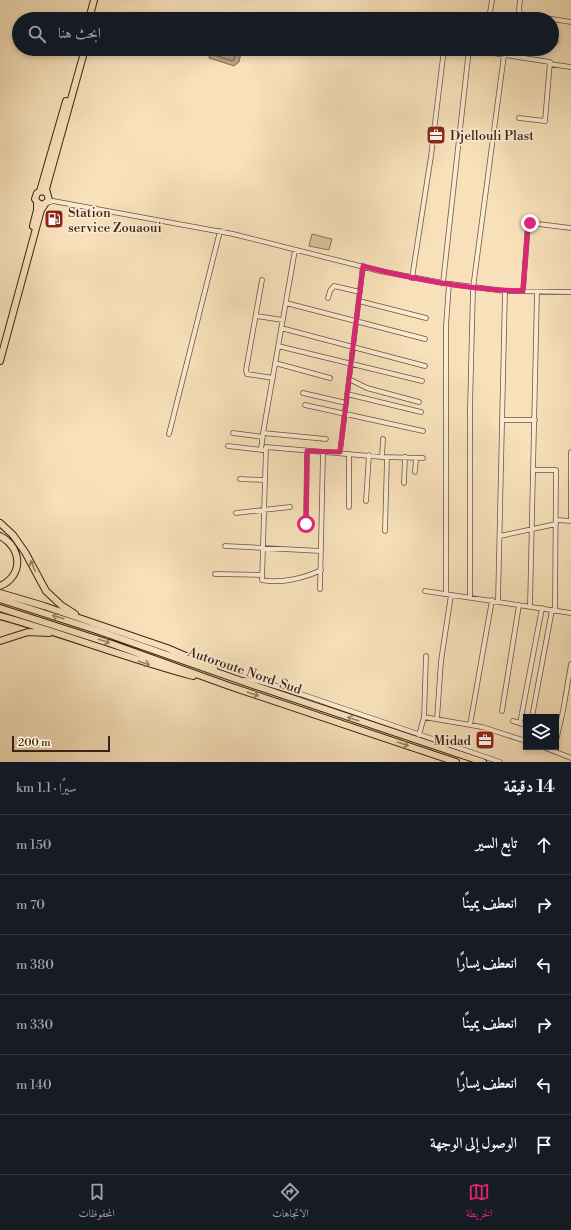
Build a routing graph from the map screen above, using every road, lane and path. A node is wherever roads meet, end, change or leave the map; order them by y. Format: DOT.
graph roads {
  1 [pos="94,0"];
  2 [pos="98,0"];
  3 [pos="492,0"];
  4 [pos="520,0"];
  5 [pos="91,12"];
  6 [pos="95,12"];
  7 [pos="490,12"];
  8 [pos="520,12"];
  9 [pos="559,20"];
  10 [pos="571,22"];
  11 [pos="78,56"];
  12 [pos="83,56"];
  13 [pos="443,56"];
  14 [pos="467,56"];
  15 [pos="504,56"];
  16 [pos="514,56"];
  17 [pos="550,64"];
  18 [pos="571,67"];
  19 [pos="519,118"];
  20 [pos="40,191"];
  21 [pos="50,197"];
  22 [pos="37,202"];
  23 [pos="46,204"];
  24 [pos="571,228"];
  25 [pos="220,231"];
  26 [pos="295,250"];
  27 [pos="363,266"];
  28 [pos="412,278"];
  29 [pos="262,280"];
  30 [pos="443,283"];
  31 [pos="449,284"];
  32 [pos="473,288"];
  33 [pos="505,291"];
  34 [pos="523,291"];
  35 [pos="360,292"];
  36 [pos="537,292"];
  37 [pos="571,292"];
  38 [pos="328,298"];
  39 [pos="359,301"];
  40 [pos="286,303"];
  41 [pos="256,316"];
  42 [pos="426,318"];
  43 [pos="283,320"];
  44 [pos="356,321"];
  45 [pos="281,328"];
  46 [pos="425,339"];
  47 [pos="278,346"];
  48 [pos="0,347"];
  49 [pos="353,347"];
  50 [pos="0,361"];
  51 [pos="275,363"];
  52 [pos="351,364"];
  53 [pos="425,366"];
  54 [pos="273,378"];
  55 [pos="330,378"];
  56 [pos="349,379"];
  57 [pos="422,381"];
  58 [pos="303,393"];
  59 [pos="347,394"];
  60 [pos="420,402"];
  61 [pos="346,403"];
  62 [pos="305,405"];
  63 [pos="421,412"];
  64 [pos="344,414"];
  65 [pos="502,420"];
  66 [pos="535,420"];
  67 [pos="423,432"];
  68 [pos="233,433"];
  69 [pos="169,434"];
  70 [pos="263,435"];
  71 [pos="326,439"];
  72 [pos="383,439"];
  73 [pos="228,446"];
  74 [pos="264,448"];
  75 [pos="307,451"];
  76 [pos="323,452"];
  77 [pos="340,452"];
  78 [pos="571,452"];
  79 [pos="349,454"];
  80 [pos="368,455"];
  81 [pos="384,457"];
  82 [pos="405,457"];
  83 [pos="416,458"];
  84 [pos="423,458"];
  85 [pos="533,470"];
  86 [pos="415,472"];
  87 [pos="240,479"];
  88 [pos="265,480"];
  89 [pos="404,483"];
  90 [pos="366,501"];
  91 [pos="290,507"];
  92 [pos="349,507"];
  93 [pos="264,509"];
  94 [pos="236,513"];
  95 [pos="571,521"];
  96 [pos="556,522"];
  97 [pos="0,523"];
  98 [pos="306,524"];
  99 [pos="532,528"];
  100 [pos="385,531"];
  101 [pos="0,536"];
  102 [pos="500,536"];
  103 [pos="225,546"];
  104 [pos="263,548"];
  105 [pos="321,551"];
  106 [pos="321,570"];
  107 [pos="215,574"];
  108 [pos="262,575"];
  109 [pos="0,586"];
  110 [pos="320,589"];
  111 [pos="425,591"];
  112 [pos="0,593"];
  113 [pos="446,594"];
  114 [pos="451,595"];
  115 [pos="470,597"];
  116 [pos="0,599"];
  117 [pos="492,600"];
  118 [pos="498,601"];
  119 [pos="519,605"];
  120 [pos="530,606"];
  121 [pos="0,608"];
  122 [pos="542,608"];
  123 [pos="553,610"];
  124 [pos="571,613"];
  125 [pos="0,616"];
  126 [pos="102,626"];
  127 [pos="74,639"];
  128 [pos="0,640"];
  129 [pos="426,656"];
  130 [pos="571,664"];
  131 [pos="236,680"];
  132 [pos="232,687"];
  133 [pos="502,711"];
  134 [pos="533,714"];
  135 [pos="424,717"];
  136 [pos="437,719"];
  137 [pos="513,721"];
  138 [pos="520,723"];
  139 [pos="523,724"];
  140 [pos="470,725"];
  141 [pos="559,728"];
  142 [pos="419,735"];
  143 [pos="523,740"];
  144 [pos="555,750"];
  145 [pos="571,758"];
  146 [pos="456,762"];
  147 [pos="483,762"];
  148 [pos="500,762"];
  1 -- 5 [label="highway"];
  2 -- 6 [label="highway"];
  3 -- 7 [label="street"];
  4 -- 8 [label="street"];
  9 -- 10 [label="street"];
  11 -- 20 [label="highway"];
  12 -- 21 [label="highway"];
  13 -- 28 [label="street"];
  14 -- 30 [label="street"];
  15 -- 32 [label="street"];
  16 -- 17 [label="street"];
  17 -- 18 [label="street"];
  17 -- 19 [label="street"];
  20 -- 21 [label="highway"];
  20 -- 22 [label="highway"];
  21 -- 23 [label="highway"];
  21 -- 25 [label="street"];
  22 -- 23 [label="highway"];
  22 -- 48 [label="highway"];
  23 -- 50 [label="highway"];
  24 -- 34 [label="street"];
  25 -- 26 [label="street"];
  25 -- 69 [label="street"];
  26 -- 27 [label="street"];
  26 -- 40 [label="street"];
  27 -- 28 [label="street"];
  27 -- 35 [label="street"];
  28 -- 30 [label="street"];
  29 -- 41 [label="street"];
  30 -- 31 [label="street"];
  31 -- 32 [label="street"];
  31 -- 113 [label="street"];
  32 -- 33 [label="street"];
  32 -- 115 [label="street"];
  33 -- 34 [label="street"];
  33 -- 65 [label="street"];
  34 -- 36 [label="street"];
  35 -- 38 [label="street"];
  35 -- 39 [label="street"];
  36 -- 37 [label="street"];
  36 -- 66 [label="street"];
  39 -- 42 [label="street"];
  39 -- 44 [label="street"];
  40 -- 43 [label="street"];
  40 -- 44 [label="street"];
  41 -- 43 [label="street"];
  41 -- 54 [label="street"];
  43 -- 45 [label="street"];
  44 -- 46 [label="street"];
  44 -- 49 [label="street"];
  45 -- 47 [label="street"];
  45 -- 49 [label="street"];
  47 -- 51 [label="street"];
  47 -- 52 [label="street"];
  49 -- 52 [label="street"];
  49 -- 53 [label="street"];
  51 -- 54 [label="street"];
  51 -- 55 [label="street"];
  52 -- 56 [label="street"];
  52 -- 57 [label="street"];
  54 -- 70 [label="street"];
  56 -- 59 [label="street"];
  56 -- 60 [label="street"];
  58 -- 61 [label="street"];
  59 -- 61 [label="street"];
  59 -- 63 [label="street"];
  61 -- 64 [label="street"];
  62 -- 64 [label="street"];
  64 -- 67 [label="street"];
  64 -- 77 [label="street"];
  65 -- 66 [label="street"];
  65 -- 102 [label="street"];
  66 -- 85 [label="street"];
  68 -- 70 [label="street"];
  70 -- 71 [label="street"];
  70 -- 74 [label="street"];
  72 -- 81 [label="street"];
  73 -- 74 [label="street"];
  74 -- 75 [label="street"];
  74 -- 88 [label="street"];
  75 -- 76 [label="street"];
  75 -- 98 [label="street"];
  76 -- 77 [label="street"];
  76 -- 105 [label="street"];
  77 -- 79 [label="street"];
  78 -- 95 [label="street"];
  79 -- 80 [label="street"];
  79 -- 92 [label="street"];
  80 -- 81 [label="street"];
  80 -- 90 [label="street"];
  81 -- 82 [label="street"];
  81 -- 100 [label="street"];
  82 -- 83 [label="street"];
  82 -- 89 [label="street"];
  83 -- 84 [label="street"];
  83 -- 86 [label="street"];
  85 -- 96 [label="street"];
  85 -- 99 [label="street"];
  87 -- 88 [label="street"];
  88 -- 93 [label="street"];
  91 -- 93 [label="street"];
  93 -- 94 [label="street"];
  93 -- 104 [label="street"];
  95 -- 96 [label="street"];
  96 -- 99 [label="street"];
  96 -- 123 [label="street"];
  126 -- 97 [label="highway, one-way"];
  99 -- 102 [label="street"];
  99 -- 120 [label="street"];
  101 -- 109 [label="highway"];
  102 -- 118 [label="street"];
  103 -- 104 [label="street"];
  104 -- 105 [label="street"];
  104 -- 108 [label="street"];
  105 -- 106 [label="street"];
  106 -- 108 [label="street"];
  106 -- 110 [label="street"];
  107 -- 108 [label="street"];
  111 -- 113 [label="street"];
  112 -- 126 [label="highway"];
  113 -- 114 [label="street"];
  114 -- 115 [label="street"];
  114 -- 136 [label="street"];
  115 -- 117 [label="street"];
  131 -- 116 [label="highway, Autoroute Nord-Sud, one-way"];
  117 -- 118 [label="street"];
  117 -- 140 [label="street"];
  118 -- 119 [label="street"];
  119 -- 120 [label="street"];
  119 -- 133 [label="street"];
  120 -- 122 [label="street"];
  121 -- 132 [label="highway, Autoroute Nord-Sud, one-way"];
  122 -- 123 [label="street"];
  122 -- 138 [label="street"];
  123 -- 124 [label="street"];
  123 -- 134 [label="street"];
  125 -- 127 [label="highway"];
  126 -- 131 [label="highway"];
  127 -- 128 [label="highway"];
  127 -- 132 [label="highway, one-way"];
  129 -- 135 [label="street"];
  130 -- 141 [label="street"];
  131 -- 142 [label="street"];
  147 -- 131 [label="highway, Autoroute Nord-Sud, one-way"];
  132 -- 146 [label="highway, Autoroute Nord-Sud, one-way"];
  135 -- 136 [label="street"];
  135 -- 142 [label="street"];
  136 -- 140 [label="street"];
  137 -- 138 [label="street"];
  138 -- 139 [label="street"];
  140 -- 143 [label="street"];
  142 -- 148 [label="street"];
  144 -- 145 [label="street"];
}
